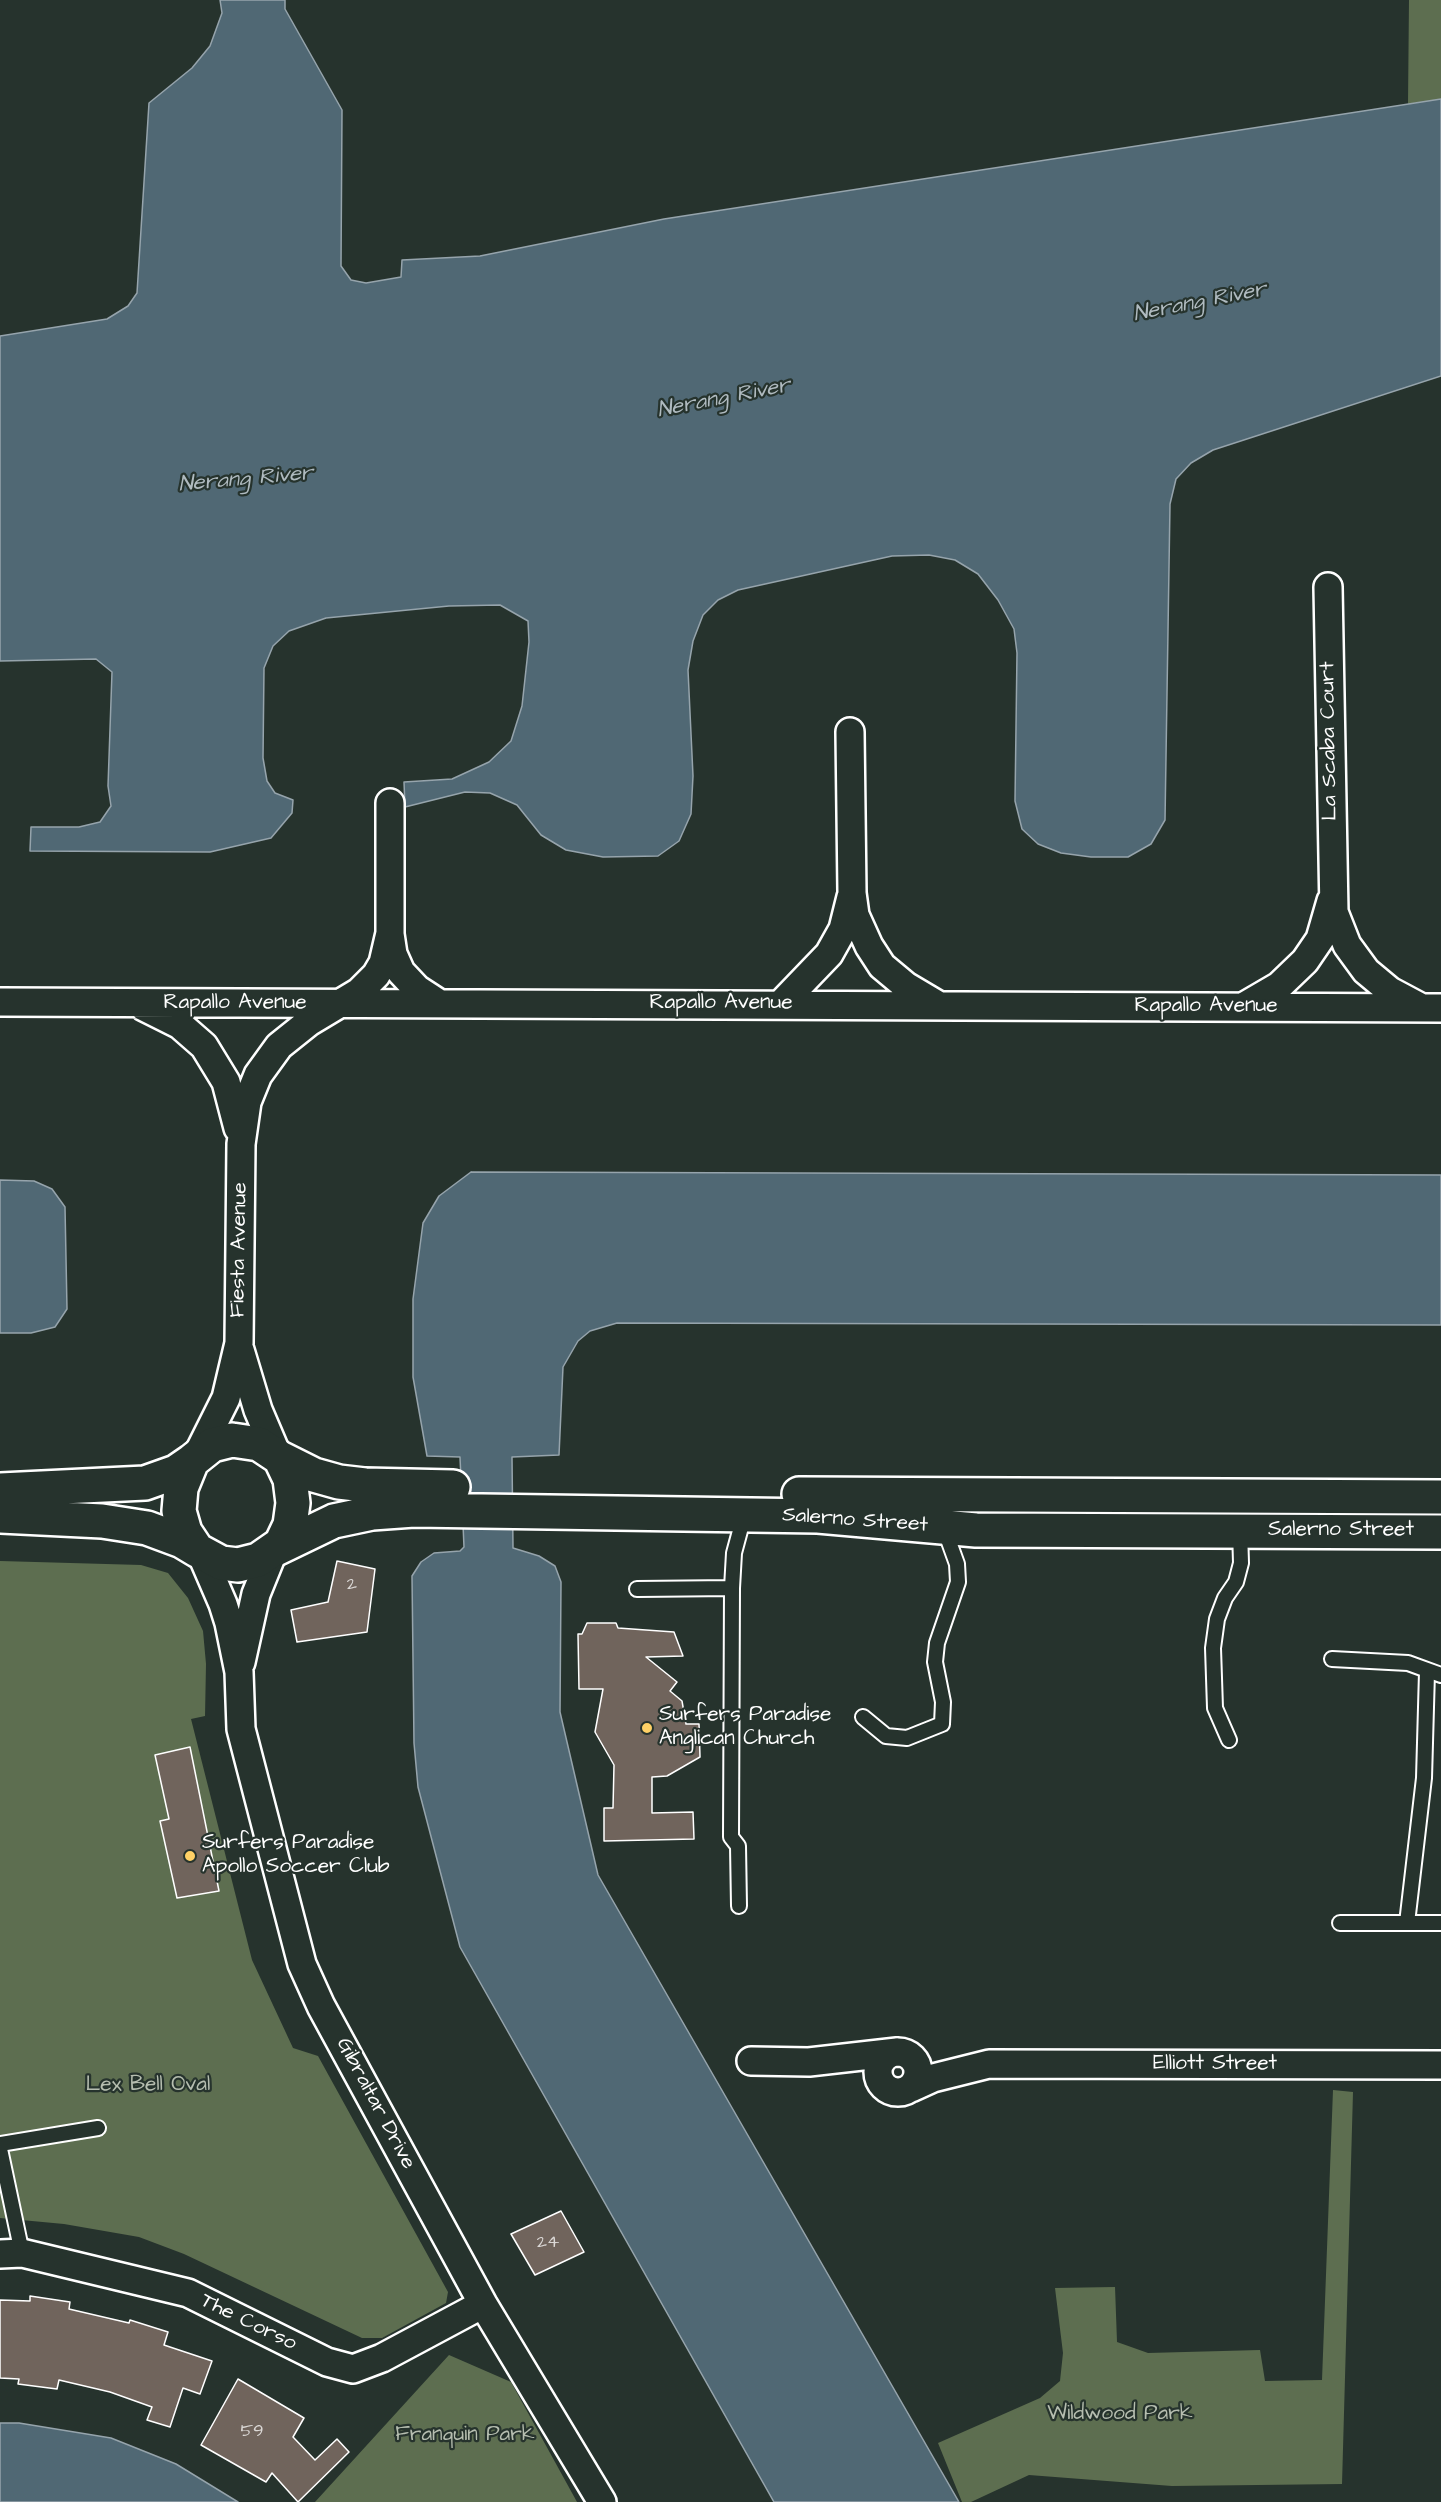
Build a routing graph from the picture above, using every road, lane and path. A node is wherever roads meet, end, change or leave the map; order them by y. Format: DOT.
graph roads {
  1 [pos="1328,587"];
  2 [pos="850,732"];
  3 [pos="390,802"];
  4 [pos="852,893"];
  5 [pos="1332,894"];
  6 [pos="390,933"];
  7 [pos="0,1002"];
  8 [pos="139,1004"];
  9 [pos="342,1004"];
  10 [pos="440,1004"];
  11 [pos="781,1004"];
  12 [pos="939,1006"];
  13 [pos="1242,1008"];
  14 [pos="1433,1008"];
  15 [pos="241,1156"];
  16 [pos="239,1343"];
  17 [pos="194,1458"];
  18 [pos="279,1458"];
  19 [pos="0,1490"];
  20 [pos="1441,1497"];
  21 [pos="460,1498"];
  22 [pos="746,1504"];
  23 [pos="0,1516"];
  24 [pos="944,1527"];
  25 [pos="1240,1530"];
  26 [pos="1441,1532"];
  27 [pos="275,1550"];
  28 [pos="199,1552"];
  29 [pos="732,1588"];
  30 [pos="637,1589"];
  31 [pos="1332,1659"];
  32 [pos="238,1672"];
  33 [pos="1434,1674"];
  34 [pos="863,1717"];
  35 [pos="1229,1740"];
  36 [pos="739,1906"];
  37 [pos="1340,1923"];
  38 [pos="1407,1923"];
  39 [pos="1441,1923"];
  40 [pos="899,2052"];
  41 [pos="751,2061"];
  42 [pos="809,2062"];
  43 [pos="989,2064"];
  44 [pos="1441,2065"];
  45 [pos="900,2089"];
  46 [pos="98,2128"];
  47 [pos="0,2144"];
  48 [pos="0,2149"];
  49 [pos="11,2254"];
  50 [pos="483,2304"];
  51 [pos="602,2502"];
  1 -- 5 [label="street, La Scaba Court"];
  2 -- 4 [label="street"];
  3 -- 6 [label="street"];
  4 -- 11 [label="street"];
  4 -- 12 [label="street"];
  5 -- 13 [label="street, La Scaba Court"];
  5 -- 14 [label="street, La Scaba Court"];
  6 -- 9 [label="street, Fiesta Avenue"];
  6 -- 10 [label="street"];
  7 -- 8 [label="street, Rapallo Avenue"];
  8 -- 9 [label="street, Rapallo Avenue"];
  8 -- 15 [label="street, Fiesta Avenue"];
  9 -- 10 [label="street, Rapallo Avenue"];
  9 -- 15 [label="street, Fiesta Avenue"];
  10 -- 11 [label="street, Rapallo Avenue"];
  11 -- 12 [label="street, Rapallo Avenue"];
  12 -- 13 [label="street, Rapallo Avenue"];
  13 -- 14 [label="street, Rapallo Avenue"];
  15 -- 16 [label="street, Fiesta Avenue"];
  16 -- 17 [label="street, Fiesta Avenue"];
  16 -- 18 [label="street, Fiesta Avenue"];
  17 -- 18 [label="main road"];
  17 -- 19 [label="main road"];
  17 -- 28 [label="main road"];
  18 -- 21 [label="main road, Salerno Street"];
  18 -- 27 [label="main road"];
  20 -- 22 [label="main road, Salerno Street"];
  21 -- 22 [label="main road, Salerno Street"];
  21 -- 27 [label="main road, Salerno Street"];
  22 -- 24 [label="main road, Salerno Street"];
  22 -- 29 [label="lane"];
  23 -- 28 [label="main road"];
  24 -- 25 [label="main road, Salerno Street"];
  24 -- 34 [label="lane"];
  25 -- 26 [label="main road, Salerno Street"];
  25 -- 35 [label="lane"];
  27 -- 28 [label="main road"];
  27 -- 32 [label="street, Gibraltar Drive"];
  28 -- 32 [label="street, Gibraltar Drive"];
  29 -- 30 [label="lane"];
  29 -- 36 [label="lane"];
  31 -- 33 [label="lane"];
  32 -- 50 [label="street, Gibraltar Drive"];
  33 -- 38 [label="lane"];
  37 -- 38 [label="lane"];
  38 -- 39 [label="lane"];
  40 -- 42 [label="street, Elliott Street"];
  40 -- 43 [label="street, Elliott Street"];
  40 -- 45 [label="street"];
  41 -- 42 [label="street, Elliott Street"];
  42 -- 45 [label="street, Elliott Street"];
  43 -- 44 [label="street, Elliott Street"];
  43 -- 45 [label="street, Elliott Street"];
  46 -- 47 [label="lane"];
  48 -- 49 [label="lane"];
  49 -- 50 [label="street, The Corso"];
  50 -- 51 [label="street, Gibraltar Drive"];
}
